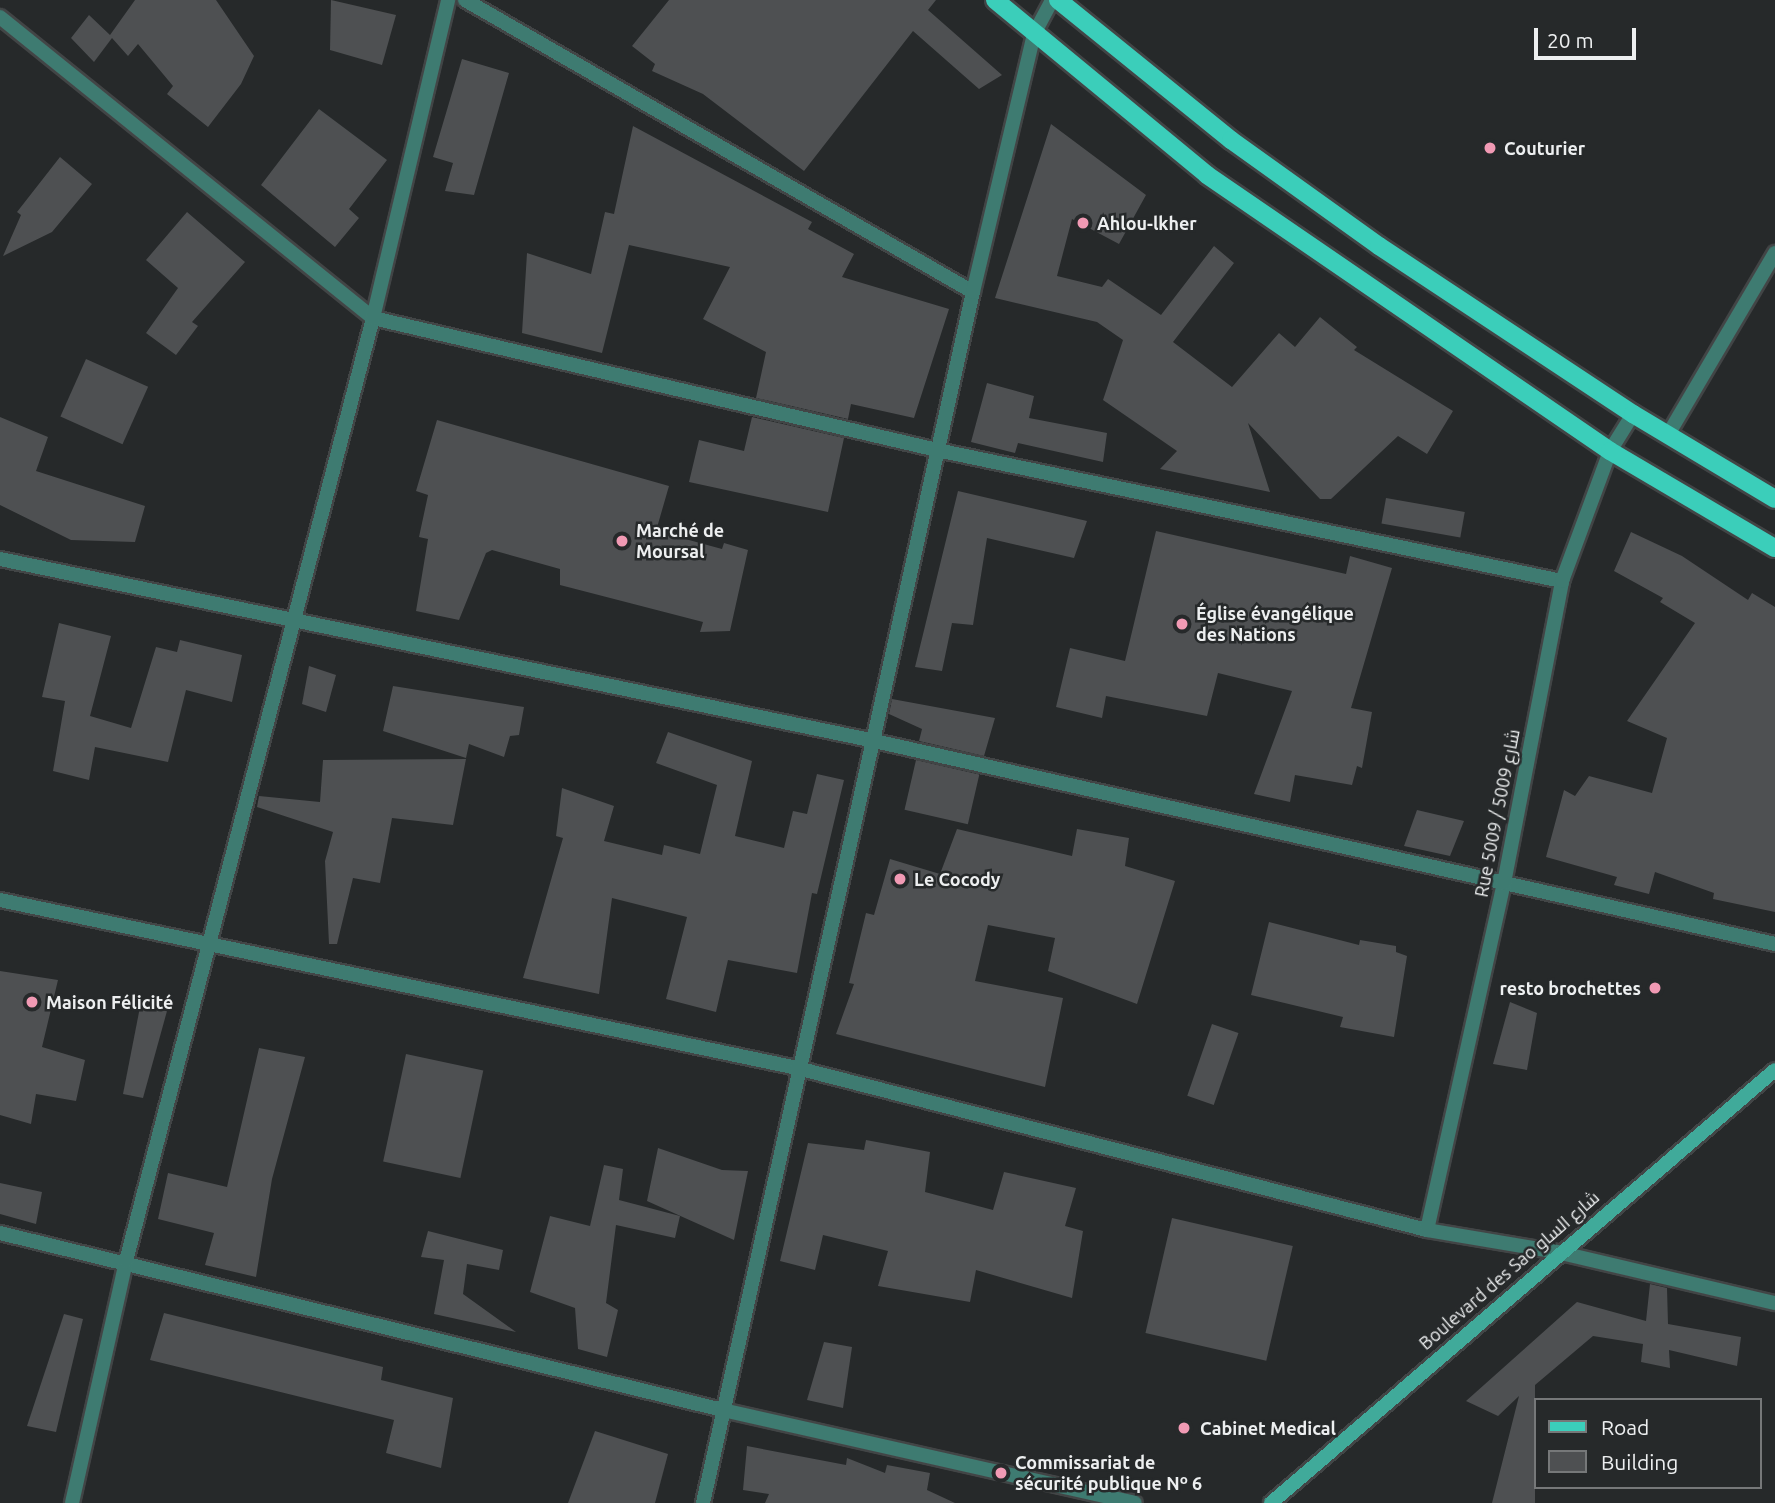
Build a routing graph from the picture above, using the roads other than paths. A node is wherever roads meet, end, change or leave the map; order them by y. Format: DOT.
graph roads {
  1 [pos="448,0"];
  2 [pos="465,0"];
  3 [pos="995,0"];
  4 [pos="1055,0"];
  5 [pos="0,17"];
  6 [pos="1034,34"];
  7 [pos="1775,253"];
  8 [pos="973,292"];
  9 [pos="373,318"];
  10 [pos="1633,414"];
  11 [pos="1669,433"];
  12 [pos="937,450"];
  13 [pos="1610,451"];
  14 [pos="1775,499"];
  15 [pos="1775,548"];
  16 [pos="0,559"];
  17 [pos="1562,581"];
  18 [pos="289,622"];
  19 [pos="870,740"];
  20 [pos="1504,883"];
  21 [pos="0,900"];
  22 [pos="207,943"];
  23 [pos="1775,944"];
  24 [pos="797,1068"];
  25 [pos="1775,1070"];
  26 [pos="1427,1230"];
  27 [pos="0,1233"];
  28 [pos="1557,1252"];
  29 [pos="127,1261"];
  30 [pos="1775,1303"];
  31 [pos="723,1410"];
  32 [pos="72,1503"];
  33 [pos="703,1503"];
  34 [pos="1135,1503"];
  35 [pos="1271,1503"];
  1 -- 9 [label="street"];
  2 -- 8 [label="street"];
  3 -- 6 [label="main road"];
  4 -- 6 [label="street"];
  4 -- 10 [label="main road"];
  5 -- 9 [label="street"];
  6 -- 8 [label="street"];
  6 -- 13 [label="main road"];
  7 -- 11 [label="street"];
  8 -- 12 [label="street"];
  9 -- 12 [label="street"];
  9 -- 18 [label="street"];
  10 -- 11 [label="main road"];
  10 -- 13 [label="street, Rue 5009 / شارع 5009"];
  11 -- 14 [label="main road"];
  12 -- 17 [label="street"];
  12 -- 19 [label="street"];
  13 -- 15 [label="main road"];
  13 -- 17 [label="street, Rue 5009 / شارع 5009"];
  16 -- 18 [label="street"];
  17 -- 20 [label="street, Rue 5009 / شارع 5009"];
  18 -- 19 [label="street"];
  18 -- 22 [label="street"];
  19 -- 20 [label="street"];
  19 -- 24 [label="street"];
  20 -- 23 [label="street"];
  20 -- 26 [label="street, Rue 5009 / شارع 5009"];
  21 -- 22 [label="street"];
  22 -- 24 [label="street"];
  22 -- 29 [label="street"];
  24 -- 26 [label="street"];
  24 -- 31 [label="street"];
  25 -- 28 [label="street, Boulevard des Sao شارع الساو"];
  26 -- 28 [label="street"];
  27 -- 29 [label="street"];
  28 -- 30 [label="street"];
  28 -- 35 [label="street, Boulevard des Sao شارع الساو"];
  29 -- 31 [label="street"];
  29 -- 32 [label="street"];
  31 -- 33 [label="street"];
  31 -- 34 [label="street"];
}
